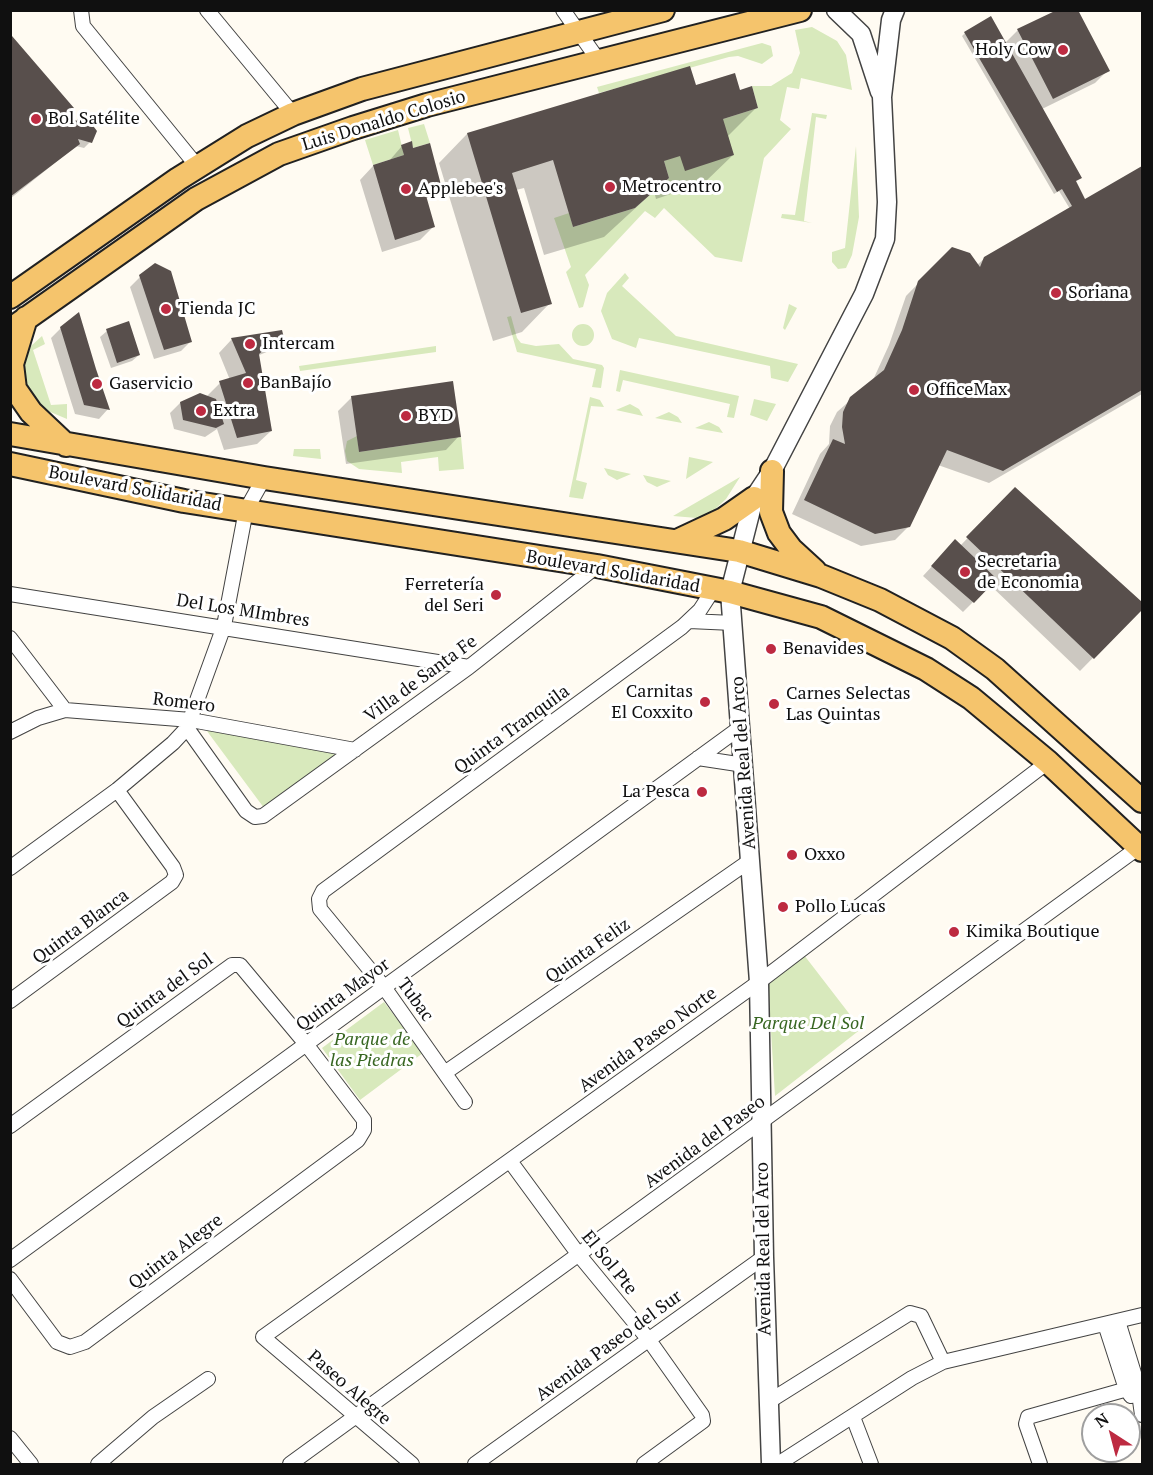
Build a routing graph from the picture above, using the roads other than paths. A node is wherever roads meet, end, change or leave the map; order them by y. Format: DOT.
graph roads {
  1 [pos="81,10"];
  2 [pos="207,10"];
  3 [pos="563,10"];
  4 [pos="663,10"];
  5 [pos="800,10"];
  6 [pos="836,10"];
  7 [pos="895,10"];
  8 [pos="578,33"];
  9 [pos="598,61"];
  10 [pos="882,97"];
  11 [pos="293,114"];
  12 [pos="197,166"];
  13 [pos="10,297"];
  14 [pos="18,324"];
  15 [pos="10,434"];
  16 [pos="66,445"];
  17 [pos="10,464"];
  18 [pos="772,471"];
  19 [pos="264,478"];
  20 [pos="754,498"];
  21 [pos="246,510"];
  22 [pos="676,541"];
  23 [pos="739,551"];
  24 [pos="597,566"];
  25 [pos="820,576"];
  26 [pos="721,591"];
  27 [pos="10,594"];
  28 [pos="689,621"];
  29 [pos="733,622"];
  30 [pos="224,626"];
  31 [pos="10,638"];
  32 [pos="469,667"];
  33 [pos="65,710"];
  34 [pos="189,724"];
  35 [pos="741,727"];
  36 [pos="10,732"];
  37 [pos="355,750"];
  38 [pos="698,758"];
  39 [pos="1048,762"];
  40 [pos="744,765"];
  41 [pos="117,789"];
  42 [pos="1143,801"];
  43 [pos="1142,847"];
  44 [pos="751,860"];
  45 [pos="10,868"];
  46 [pos="323,891"];
  47 [pos="759,982"];
  48 [pos="384,987"];
  49 [pos="10,1001"];
  50 [pos="306,1044"];
  51 [pos="446,1072"];
  52 [pos="465,1102"];
  53 [pos="364,1120"];
  54 [pos="760,1124"];
  55 [pos="10,1126"];
  56 [pos="510,1161"];
  57 [pos="579,1255"];
  58 [pos="764,1257"];
  59 [pos="10,1260"];
  60 [pos="10,1279"];
  61 [pos="1143,1315"];
  62 [pos="1111,1322"];
  63 [pos="263,1337"];
  64 [pos="649,1340"];
  65 [pos="943,1362"];
  66 [pos="208,1379"];
  67 [pos="1132,1388"];
  68 [pos="768,1402"];
  69 [pos="1138,1403"];
  70 [pos="355,1417"];
  71 [pos="854,1417"];
  72 [pos="10,1437"];
  73 [pos="31,1464"];
  74 [pos="98,1464"];
  75 [pos="290,1464"];
  76 [pos="412,1464"];
  77 [pos="475,1464"];
  78 [pos="644,1464"];
  79 [pos="771,1464"];
  80 [pos="778,1464"];
  81 [pos="871,1464"];
  82 [pos="1040,1464"];
  1 -- 12 [label="street"];
  2 -- 11 [label="street"];
  3 -- 8 [label="street"];
  4 -- 8 [label="main road, Luis Donaldo Colosio"];
  5 -- 9 [label="main road, Luis Donaldo Colosio"];
  6 -- 10 [label="street, Avenida Real del Arco"];
  7 -- 10 [label="street, Avenida Real del Arco"];
  8 -- 9 [label="street"];
  8 -- 11 [label="main road, Luis Donaldo Colosio"];
  9 -- 14 [label="main road, Luis Donaldo Colosio"];
  10 -- 18 [label="street, Avenida Real del Arco"];
  11 -- 12 [label="main road, Luis Donaldo Colosio"];
  12 -- 13 [label="main road, Luis Donaldo Colosio"];
  14 -- 16 [label="main road"];
  15 -- 16 [label="main road, Boulevard Solidaridad"];
  16 -- 19 [label="main road, Boulevard Solidaridad"];
  17 -- 21 [label="main road, Boulevard Solidaridad"];
  18 -- 20 [label="street, Avenida Real del Arco"];
  18 -- 25 [label="main road"];
  19 -- 21 [label="street"];
  19 -- 22 [label="main road, Boulevard Solidaridad"];
  20 -- 22 [label="main road"];
  20 -- 23 [label="street, Avenida Real del Arco"];
  21 -- 24 [label="main road, Boulevard Solidaridad"];
  21 -- 30 [label="street"];
  22 -- 23 [label="main road, Boulevard Solidaridad"];
  23 -- 25 [label="main road, Boulevard Solidaridad"];
  23 -- 26 [label="street, Avenida Real del Arco"];
  24 -- 26 [label="main road, Boulevard Solidaridad"];
  24 -- 32 [label="street, Villa de Santa Fe"];
  25 -- 42 [label="main road, Boulevard Solidaridad"];
  26 -- 28 [label="street, Quinta Tranquila"];
  26 -- 29 [label="street, Avenida Real del Arco"];
  26 -- 39 [label="main road, Boulevard Solidaridad"];
  27 -- 30 [label="street, Del Los MImbres"];
  28 -- 29 [label="street"];
  28 -- 46 [label="street, Quinta Tranquila"];
  29 -- 35 [label="street, Avenida Real del Arco"];
  30 -- 32 [label="street, Del Los MImbres"];
  30 -- 34 [label="street"];
  31 -- 33 [label="street"];
  32 -- 37 [label="street, Villa de Santa Fe"];
  33 -- 34 [label="street, Romero"];
  33 -- 36 [label="street, Romero"];
  34 -- 37 [label="street, Romero"];
  34 -- 37 [label="street, Villa de Santa Fe"];
  34 -- 41 [label="street"];
  35 -- 38 [label="street, Quinta Mayor"];
  35 -- 40 [label="street, Avenida Real del Arco"];
  38 -- 40 [label="street"];
  38 -- 48 [label="street, Quinta Mayor"];
  39 -- 43 [label="main road, Boulevard Solidaridad"];
  39 -- 47 [label="street, Avenida Paseo Norte"];
  40 -- 44 [label="street, Avenida Real del Arco"];
  41 -- 45 [label="street"];
  41 -- 49 [label="street, Quinta Blanca"];
  43 -- 54 [label="street, Avenida del Paseo"];
  44 -- 47 [label="street, Avenida Real del Arco"];
  44 -- 51 [label="street, Quinta Feliz"];
  46 -- 48 [label="street, Tubac"];
  47 -- 54 [label="street, Avenida Real del Arco"];
  47 -- 56 [label="street, Avenida Paseo Norte"];
  48 -- 50 [label="street, Quinta Mayor"];
  48 -- 51 [label="street, Tubac"];
  50 -- 53 [label="street, Quinta del Sol"];
  50 -- 55 [label="street, Quinta del Sol"];
  50 -- 59 [label="street, Quinta Mayor"];
  51 -- 52 [label="street, Tubac"];
  53 -- 60 [label="street, Quinta Alegre"];
  54 -- 57 [label="street, Avenida del Paseo"];
  54 -- 58 [label="street, Avenida Real del Arco"];
  56 -- 57 [label="street, El Sol Pte"];
  56 -- 63 [label="street, Avenida Paseo Norte"];
  57 -- 64 [label="street, El Sol Pte"];
  57 -- 70 [label="street, Avenida del Paseo"];
  58 -- 64 [label="street, Avenida Paseo del Sur"];
  58 -- 68 [label="street, Avenida Real del Arco"];
  61 -- 62 [label="street"];
  62 -- 65 [label="street"];
  62 -- 67 [label="street"];
  63 -- 70 [label="street, Paseo Alegre"];
  64 -- 77 [label="street, Avenida Paseo del Sur"];
  64 -- 78 [label="street, El Sol Pte"];
  65 -- 68 [label="street"];
  65 -- 71 [label="street"];
  66 -- 74 [label="street"];
  67 -- 69 [label="street"];
  67 -- 82 [label="street"];
  68 -- 79 [label="street, Avenida Real del Arco"];
  70 -- 75 [label="street, Avenida del Paseo"];
  70 -- 76 [label="street, Paseo Alegre"];
  71 -- 80 [label="street"];
  71 -- 81 [label="street"];
  72 -- 73 [label="street"];
}
